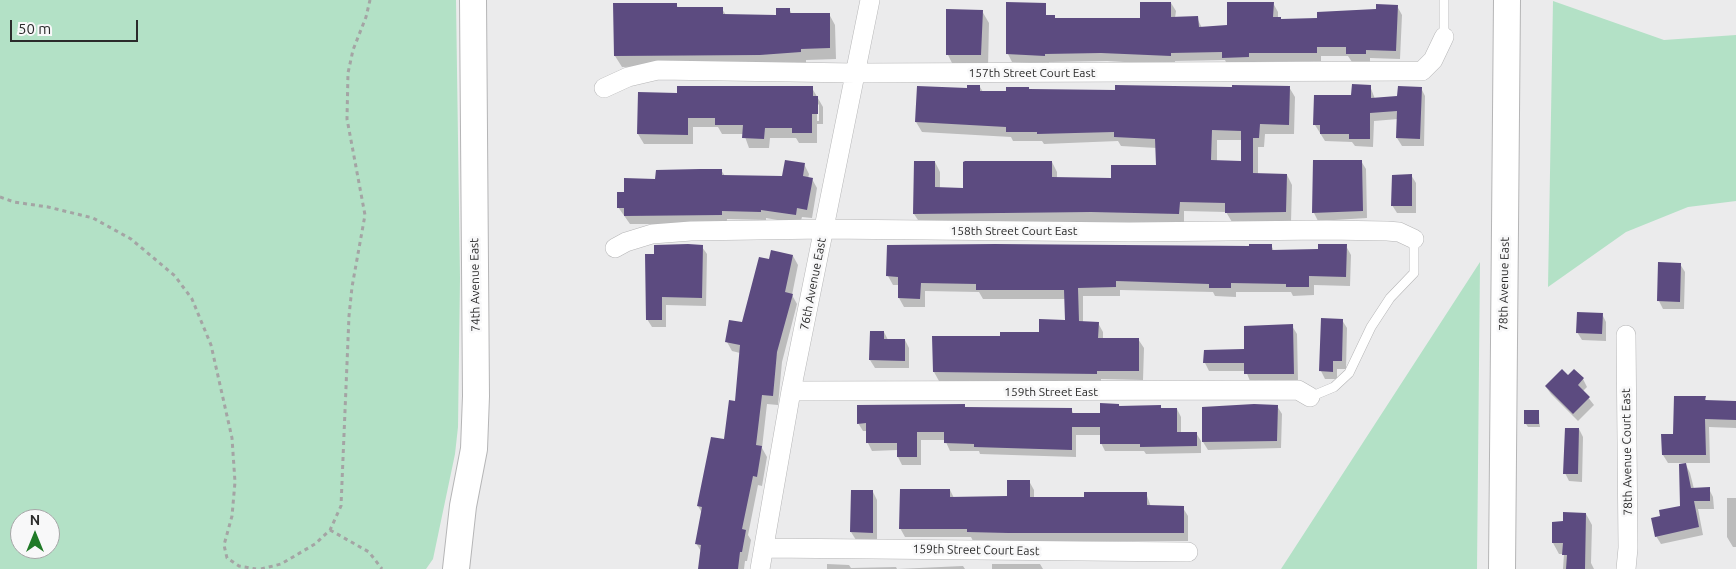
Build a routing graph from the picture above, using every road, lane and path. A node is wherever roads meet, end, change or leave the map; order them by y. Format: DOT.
graph roads {
  1 [pos="370,0"];
  2 [pos="473,0"];
  3 [pos="870,0"];
  4 [pos="1444,0"];
  5 [pos="1507,0"];
  6 [pos="1444,37"];
  7 [pos="855,73"];
  8 [pos="604,88"];
  9 [pos="0,197"];
  10 [pos="824,229"];
  11 [pos="1414,239"];
  12 [pos="615,248"];
  13 [pos="1626,335"];
  14 [pos="791,391"];
  15 [pos="1310,397"];
  16 [pos="330,530"];
  17 [pos="765,548"];
  18 [pos="1188,552"];
  19 [pos="256,569"];
  20 [pos="261,569"];
  21 [pos="382,569"];
  22 [pos="456,569"];
  23 [pos="760,569"];
  24 [pos="1502,569"];
  25 [pos="1626,569"];
  1 -- 16 [label="path"];
  2 -- 22 [label="street, 74th Avenue East"];
  3 -- 7 [label="street, 76th Avenue East"];
  4 -- 6 [label="lane"];
  5 -- 24 [label="street, 78th Avenue East"];
  6 -- 7 [label="street, 157th Street Court East"];
  7 -- 8 [label="street, 157th Street Court East"];
  7 -- 10 [label="street, 76th Avenue East"];
  9 -- 19 [label="path"];
  10 -- 11 [label="street, 158th Street Court East"];
  10 -- 12 [label="street, 158th Street Court East"];
  10 -- 14 [label="street, 76th Avenue East"];
  11 -- 15 [label="lane"];
  13 -- 25 [label="street, 78th Avenue Court East"];
  14 -- 15 [label="street, 159th Street East"];
  14 -- 17 [label="street, 76th Avenue East"];
  16 -- 20 [label="path"];
  16 -- 21 [label="path"];
  17 -- 18 [label="street, 159th Street Court East"];
  17 -- 23 [label="street, 76th Avenue East"];
}
